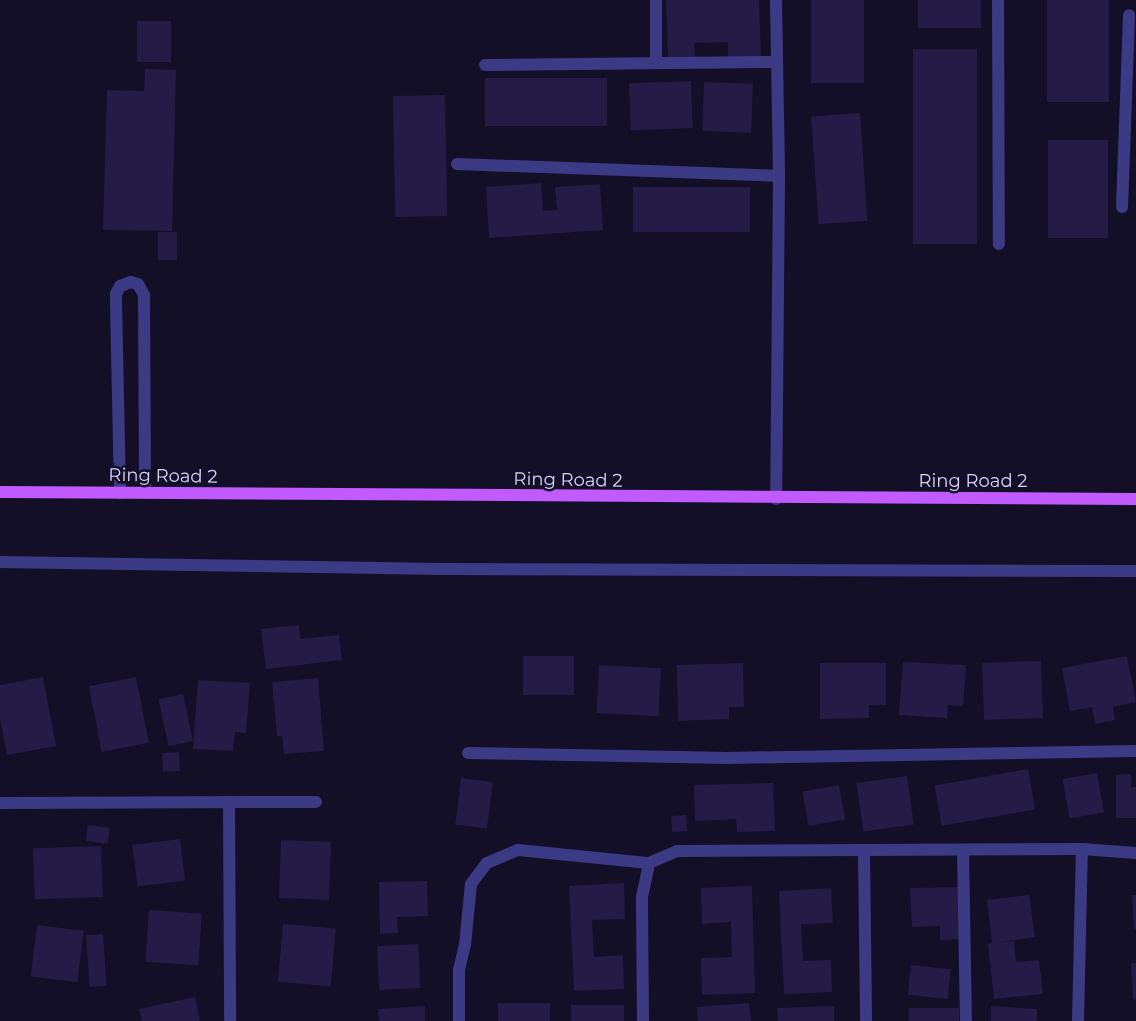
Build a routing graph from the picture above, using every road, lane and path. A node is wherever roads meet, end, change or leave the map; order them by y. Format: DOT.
graph roads {
  1 [pos="656,0"];
  2 [pos="776,0"];
  3 [pos="998,0"];
  4 [pos="1129,15"];
  5 [pos="777,62"];
  6 [pos="656,63"];
  7 [pos="485,65"];
  8 [pos="1131,119"];
  9 [pos="457,164"];
  10 [pos="779,176"];
  11 [pos="1122,207"];
  12 [pos="999,244"];
  13 [pos="0,492"];
  14 [pos="120,493"];
  15 [pos="145,493"];
  16 [pos="776,499"];
  17 [pos="1136,499"];
  18 [pos="0,562"];
  19 [pos="1136,571"];
  20 [pos="1136,751"];
  21 [pos="468,752"];
  22 [pos="229,802"];
  23 [pos="316,802"];
  24 [pos="0,803"];
  25 [pos="1082,849"];
  26 [pos="864,851"];
  27 [pos="963,852"];
  28 [pos="1136,853"];
  29 [pos="649,863"];
  30 [pos="230,1021"];
  31 [pos="459,1021"];
  32 [pos="643,1021"];
  33 [pos="866,1021"];
  34 [pos="966,1021"];
  35 [pos="1078,1021"];
  1 -- 6 [label="street"];
  2 -- 5 [label="street"];
  3 -- 12 [label="street"];
  4 -- 8 [label="street"];
  5 -- 6 [label="street"];
  5 -- 10 [label="street"];
  6 -- 7 [label="street"];
  8 -- 11 [label="street"];
  9 -- 10 [label="street"];
  10 -- 16 [label="street"];
  13 -- 14 [label="main road, Ring Road 2"];
  14 -- 15 [label="main road, Ring Road 2"];
  14 -- 15 [label="street"];
  15 -- 16 [label="main road, Ring Road 2"];
  16 -- 17 [label="main road, Ring Road 2"];
  18 -- 19 [label="street"];
  20 -- 21 [label="street"];
  22 -- 23 [label="street"];
  22 -- 24 [label="street"];
  22 -- 30 [label="street"];
  25 -- 27 [label="street"];
  25 -- 28 [label="street"];
  25 -- 35 [label="street"];
  26 -- 27 [label="street"];
  26 -- 29 [label="street"];
  26 -- 33 [label="street"];
  27 -- 34 [label="street"];
  29 -- 31 [label="street"];
  29 -- 32 [label="street"];
}
